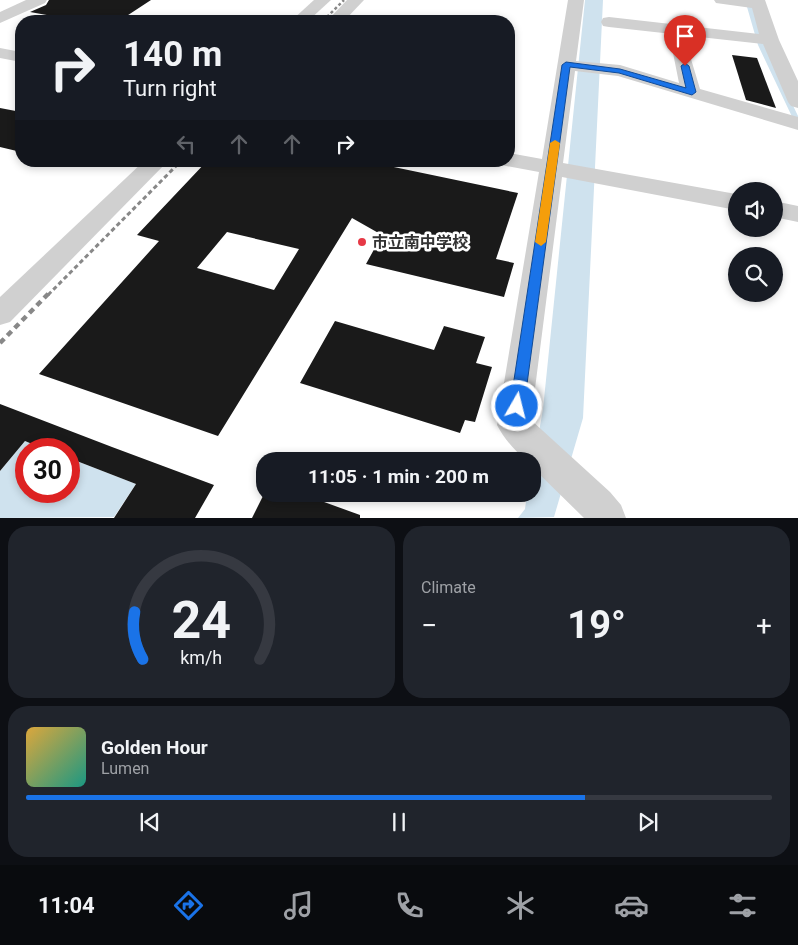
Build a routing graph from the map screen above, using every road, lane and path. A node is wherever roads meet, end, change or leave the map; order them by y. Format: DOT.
graph roads {
  1 [pos="39,0"];
  2 [pos="323,0"];
  3 [pos="356,0"];
  4 [pos="576,0"];
  5 [pos="730,1"];
  6 [pos="757,2"];
  7 [pos="306,15"];
  8 [pos="341,15"];
  9 [pos="0,18"];
  10 [pos="609,22"];
  11 [pos="769,40"];
  12 [pos="0,53"];
  13 [pos="682,53"];
  14 [pos="15,56"];
  15 [pos="572,65"];
  16 [pos="692,92"];
  17 [pos="798,102"];
  18 [pos="788,121"];
  19 [pos="515,161"];
  20 [pos="151,167"];
  21 [pos="557,170"];
  22 [pos="728,201"];
  23 [pos="783,211"];
  24 [pos="798,214"];
  25 [pos="0,314"];
  26 [pos="596,507"];
  1 -- 9 [label="street"];
  2 -- 7 [label="street"];
  3 -- 8 [label="street"];
  4 -- 15 [label="street"];
  5 -- 6 [label="street"];
  6 -- 11 [label="street"];
  10 -- 11 [label="street"];
  11 -- 17 [label="street"];
  12 -- 14 [label="street"];
  13 -- 16 [label="street"];
  15 -- 16 [label="street"];
  15 -- 21 [label="street"];
  16 -- 18 [label="street"];
  19 -- 21 [label="street"];
  20 -- 25 [label="street"];
  21 -- 22 [label="street"];
  21 -- 26 [label="street"];
  23 -- 24 [label="street"];
}
